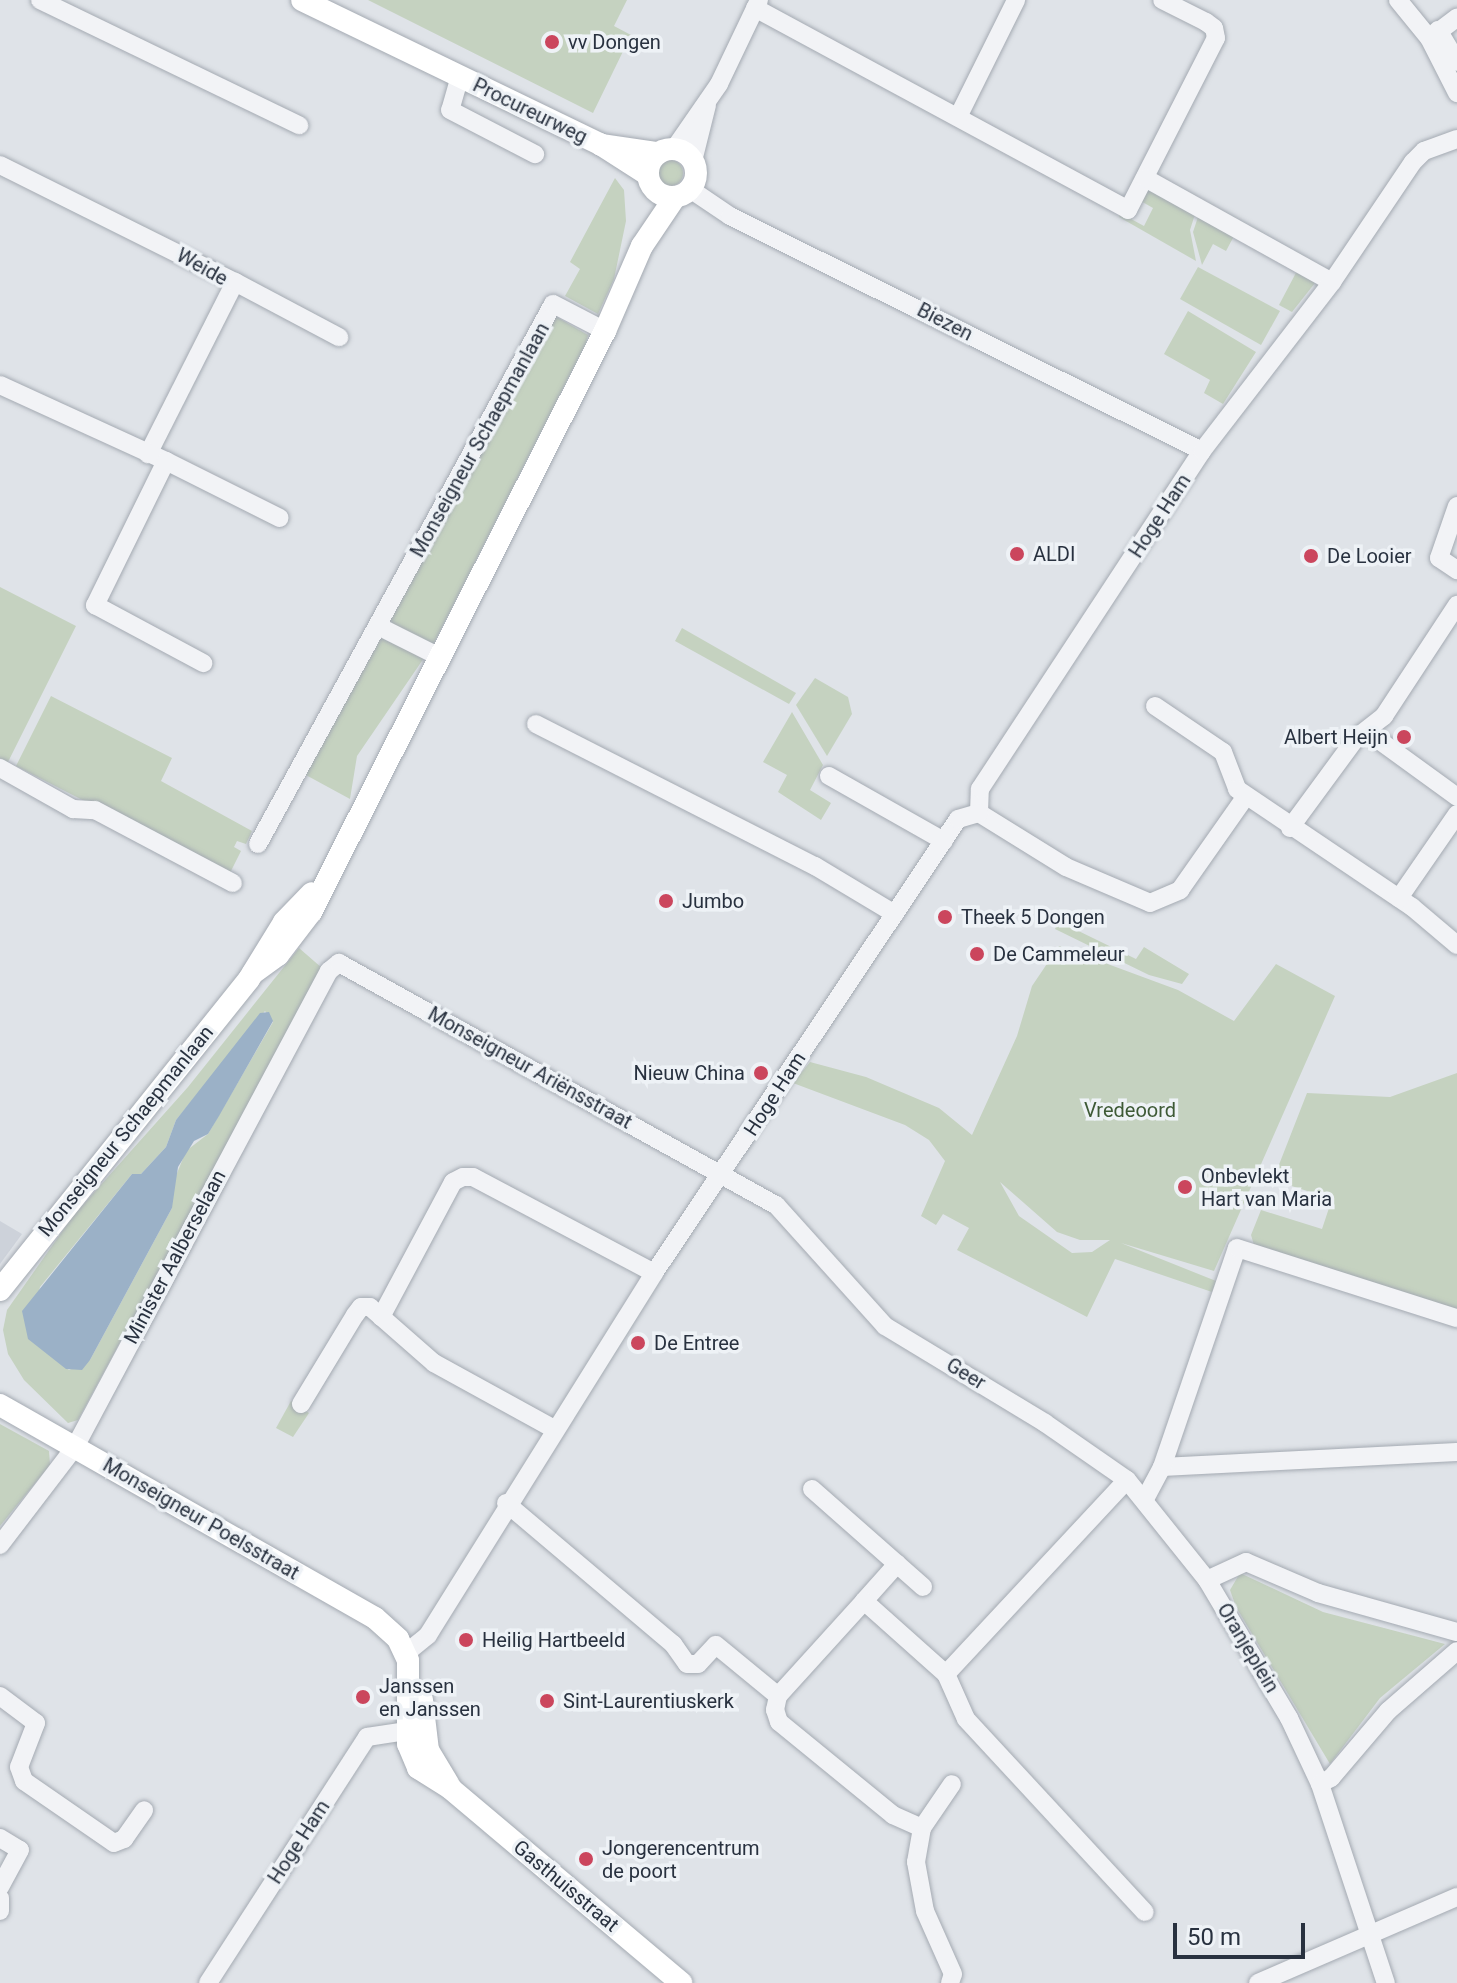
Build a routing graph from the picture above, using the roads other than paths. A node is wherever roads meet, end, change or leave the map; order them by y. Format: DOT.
graph roads {
  1 [pos="40,0"];
  2 [pos="302,0"];
  3 [pos="1016,0"];
  4 [pos="1162,0"];
  5 [pos="1398,0"];
  6 [pos="1412,0"];
  7 [pos="757,4"];
  8 [pos="1457,18"];
  9 [pos="1434,35"];
  10 [pos="1457,62"];
  11 [pos="460,76"];
  12 [pos="1457,93"];
  13 [pos="958,117"];
  14 [pos="299,125"];
  15 [pos="1457,139"];
  16 [pos="600,144"];
  17 [pos="535,154"];
  18 [pos="675,154"];
  19 [pos="0,165"];
  20 [pos="1145,178"];
  21 [pos="649,179"];
  22 [pos="683,193"];
  23 [pos="642,246"];
  24 [pos="235,282"];
  25 [pos="1332,282"];
  26 [pos="605,331"];
  27 [pos="339,337"];
  28 [pos="0,385"];
  29 [pos="1202,451"];
  30 [pos="148,454"];
  31 [pos="166,461"];
  32 [pos="1457,506"];
  33 [pos="280,518"];
  34 [pos="1457,570"];
  35 [pos="1457,605"];
  36 [pos="378,626"];
  37 [pos="440,657"];
  38 [pos="203,663"];
  39 [pos="1155,706"];
  40 [pos="536,724"];
  41 [pos="1369,733"];
  42 [pos="0,768"];
  43 [pos="829,776"];
  44 [pos="1246,796"];
  45 [pos="1457,797"];
  46 [pos="979,813"];
  47 [pos="1457,814"];
  48 [pos="1290,828"];
  49 [pos="944,841"];
  50 [pos="258,844"];
  51 [pos="233,883"];
  52 [pos="1399,898"];
  53 [pos="895,914"];
  54 [pos="1457,945"];
  55 [pos="339,963"];
  56 [pos="720,1174"];
  57 [pos="654,1273"];
  58 [pos="0,1290"];
  59 [pos="381,1317"];
  60 [pos="1457,1318"];
  61 [pos="0,1386"];
  62 [pos="301,1404"];
  63 [pos="0,1405"];
  64 [pos="28,1418"];
  65 [pos="554,1429"];
  66 [pos="75,1447"];
  67 [pos="1457,1452"];
  68 [pos="1162,1467"];
  69 [pos="1127,1480"];
  70 [pos="812,1489"];
  71 [pos="1145,1499"];
  72 [pos="506,1503"];
  73 [pos="0,1545"];
  74 [pos="897,1564"];
  75 [pos="1207,1580"];
  76 [pos="923,1587"];
  77 [pos="864,1601"];
  78 [pos="1457,1632"];
  79 [pos="412,1648"];
  80 [pos="1457,1651"];
  81 [pos="946,1674"];
  82 [pos="0,1696"];
  83 [pos="778,1696"];
  84 [pos="415,1729"];
  85 [pos="952,1784"];
  86 [pos="1320,1784"];
  87 [pos="144,1810"];
  88 [pos="922,1828"];
  89 [pos="0,1838"];
  90 [pos="0,1887"];
  91 [pos="1457,1897"];
  92 [pos="0,1898"];
  93 [pos="0,1911"];
  94 [pos="1145,1912"];
  95 [pos="1373,1932"];
  96 [pos="208,1983"];
  97 [pos="681,1983"];
  98 [pos="950,1983"];
  99 [pos="1258,1983"];
  100 [pos="1386,1983"];
  1 -- 14 [label="street"];
  2 -- 11 [label="main road, Procureurweg"];
  3 -- 13 [label="street"];
  4 -- 20 [label="street"];
  5 -- 9 [label="street"];
  6 -- 9 [label="street"];
  7 -- 13 [label="street"];
  7 -- 18 [label="street"];
  8 -- 9 [label="street"];
  9 -- 10 [label="street"];
  9 -- 12 [label="street"];
  11 -- 16 [label="main road, Procureurweg"];
  11 -- 17 [label="street, Procureurweg"];
  13 -- 20 [label="street"];
  15 -- 25 [label="street, Hoge Ham"];
  16 -- 18 [label="main road, Procureurweg"];
  16 -- 21 [label="main road, Procureurweg"];
  18 -- 21 [label="main road, Monseigneur Schaepmanlaan"];
  18 -- 22 [label="main road"];
  19 -- 24 [label="street, Weide"];
  20 -- 25 [label="street"];
  21 -- 22 [label="main road, Procureurweg"];
  21 -- 23 [label="main road, Monseigneur Schaepmanlaan"];
  22 -- 23 [label="main road, Monseigneur Schaepmanlaan"];
  22 -- 29 [label="street, Biezen"];
  23 -- 26 [label="main road, Monseigneur Schaepmanlaan"];
  24 -- 27 [label="street"];
  24 -- 30 [label="street, Weide"];
  25 -- 29 [label="street, Hoge Ham"];
  26 -- 36 [label="street, Monseigneur Schaepmanlaan"];
  26 -- 37 [label="main road, Monseigneur Schaepmanlaan"];
  28 -- 30 [label="street"];
  29 -- 46 [label="street, Hoge Ham"];
  30 -- 31 [label="street"];
  31 -- 33 [label="street"];
  31 -- 38 [label="street"];
  32 -- 34 [label="street"];
  35 -- 41 [label="street"];
  36 -- 37 [label="street"];
  36 -- 50 [label="street, Monseigneur Schaepmanlaan"];
  37 -- 58 [label="main road, Monseigneur Schaepmanlaan"];
  39 -- 44 [label="street"];
  40 -- 53 [label="street"];
  41 -- 45 [label="street"];
  41 -- 48 [label="street"];
  42 -- 51 [label="street"];
  43 -- 49 [label="street"];
  44 -- 46 [label="street"];
  44 -- 48 [label="street"];
  46 -- 49 [label="street, Hoge Ham"];
  47 -- 52 [label="street"];
  48 -- 52 [label="street"];
  49 -- 53 [label="street, Hoge Ham"];
  52 -- 54 [label="street"];
  53 -- 56 [label="street, Hoge Ham"];
  55 -- 56 [label="street, Monseigneur Ariënsstraat"];
  55 -- 66 [label="street, Minister Aalberselaan"];
  56 -- 57 [label="street, Hoge Ham"];
  56 -- 69 [label="street, Geer"];
  57 -- 59 [label="street"];
  57 -- 65 [label="street, Hoge Ham"];
  59 -- 62 [label="street"];
  59 -- 65 [label="street"];
  60 -- 68 [label="street"];
  61 -- 64 [label="main road, Monseigneur Poelsstraat"];
  63 -- 64 [label="main road, Monseigneur Poelsstraat"];
  64 -- 66 [label="main road, Monseigneur Poelsstraat"];
  65 -- 72 [label="street, Hoge Ham"];
  66 -- 73 [label="street, Minister Aalberselaan"];
  66 -- 79 [label="main road, Monseigneur Poelsstraat"];
  67 -- 68 [label="street"];
  68 -- 71 [label="street"];
  69 -- 71 [label="street, Geer"];
  69 -- 81 [label="street"];
  70 -- 74 [label="street"];
  71 -- 75 [label="street, Geer"];
  72 -- 79 [label="street, Hoge Ham"];
  72 -- 83 [label="street"];
  74 -- 76 [label="street"];
  74 -- 77 [label="street"];
  75 -- 78 [label="street, Oranjeplein"];
  75 -- 86 [label="street, Oranjeplein"];
  77 -- 81 [label="street"];
  77 -- 83 [label="street"];
  79 -- 84 [label="main road"];
  80 -- 86 [label="street"];
  81 -- 94 [label="street"];
  82 -- 87 [label="street"];
  83 -- 88 [label="street"];
  84 -- 96 [label="street, Hoge Ham"];
  84 -- 97 [label="main road, Gasthuisstraat"];
  85 -- 88 [label="street"];
  86 -- 95 [label="street, Oranjeplein"];
  88 -- 98 [label="street"];
  89 -- 90 [label="street"];
  91 -- 95 [label="street"];
  92 -- 93 [label="street"];
  95 -- 99 [label="street"];
  95 -- 100 [label="street, Oranjeplein"];
}
